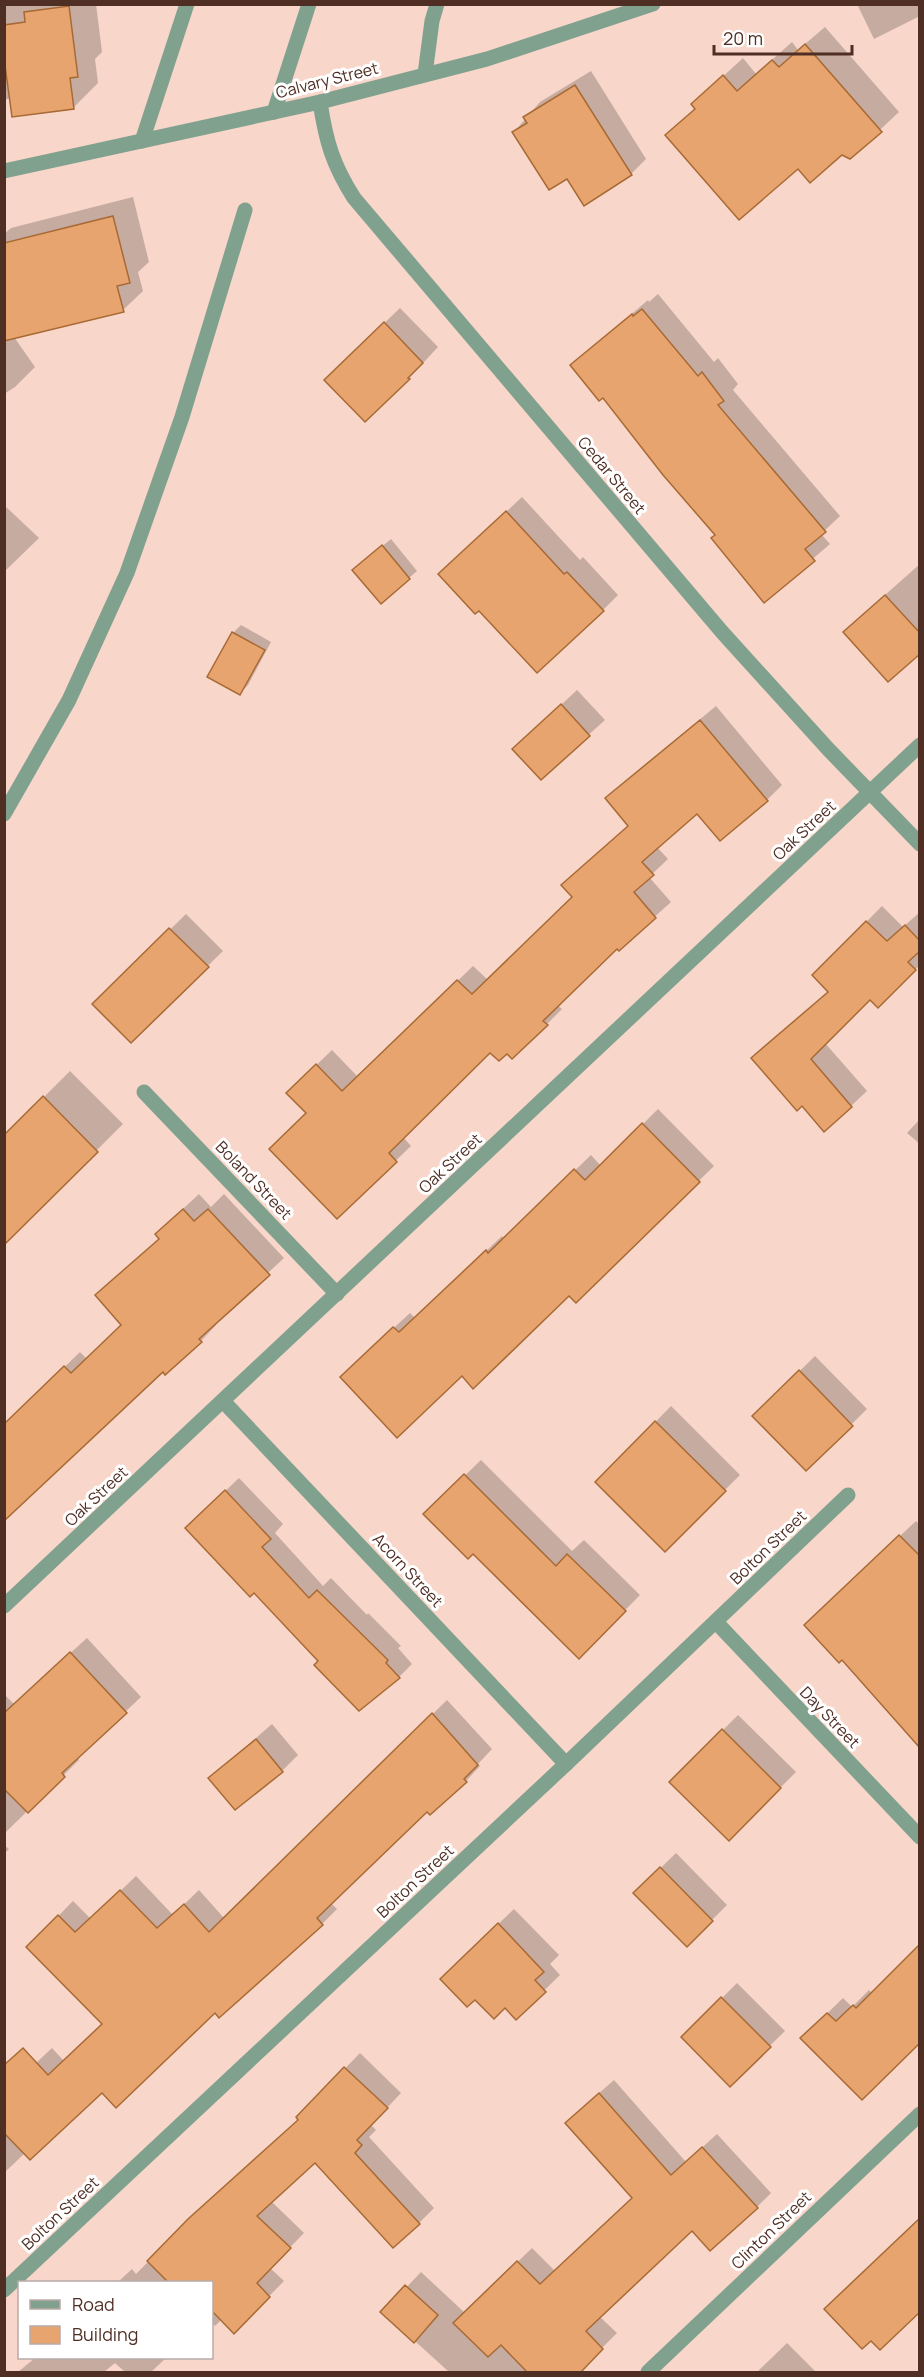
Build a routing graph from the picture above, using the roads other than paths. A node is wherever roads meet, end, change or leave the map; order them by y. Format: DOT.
graph roads {
  1 [pos="187,4"];
  2 [pos="309,4"];
  3 [pos="437,4"];
  4 [pos="653,4"];
  5 [pos="425,74"];
  6 [pos="320,102"];
  7 [pos="274,112"];
  8 [pos="142,141"];
  9 [pos="4,171"];
  10 [pos="244,210"];
  11 [pos="920,745"];
  12 [pos="869,792"];
  13 [pos="4,814"];
  14 [pos="920,844"];
  15 [pos="144,1092"];
  16 [pos="337,1294"];
  17 [pos="223,1401"];
  18 [pos="848,1495"];
  19 [pos="4,1606"];
  20 [pos="716,1622"];
  21 [pos="566,1764"];
  22 [pos="920,1837"];
  23 [pos="920,2115"];
  24 [pos="4,2290"];
  25 [pos="648,2373"];
  1 -- 8 [label="street"];
  2 -- 7 [label="street"];
  3 -- 5 [label="street"];
  4 -- 5 [label="street, Calvary Street"];
  5 -- 6 [label="street, Calvary Street"];
  6 -- 7 [label="street, Calvary Street"];
  6 -- 12 [label="street, Cedar Street"];
  7 -- 8 [label="street, Calvary Street"];
  8 -- 9 [label="street, Calvary Street"];
  10 -- 13 [label="street"];
  11 -- 12 [label="street, Oak Street"];
  12 -- 14 [label="street, Cedar Street"];
  12 -- 16 [label="street, Oak Street"];
  15 -- 16 [label="street, Boland Street"];
  16 -- 17 [label="street, Oak Street"];
  17 -- 19 [label="street, Oak Street"];
  17 -- 21 [label="street, Acorn Street"];
  18 -- 20 [label="street, Bolton Street"];
  20 -- 21 [label="street, Bolton Street"];
  20 -- 22 [label="street, Day Street"];
  21 -- 24 [label="street, Bolton Street"];
  23 -- 25 [label="street, Clinton Street"];
}
